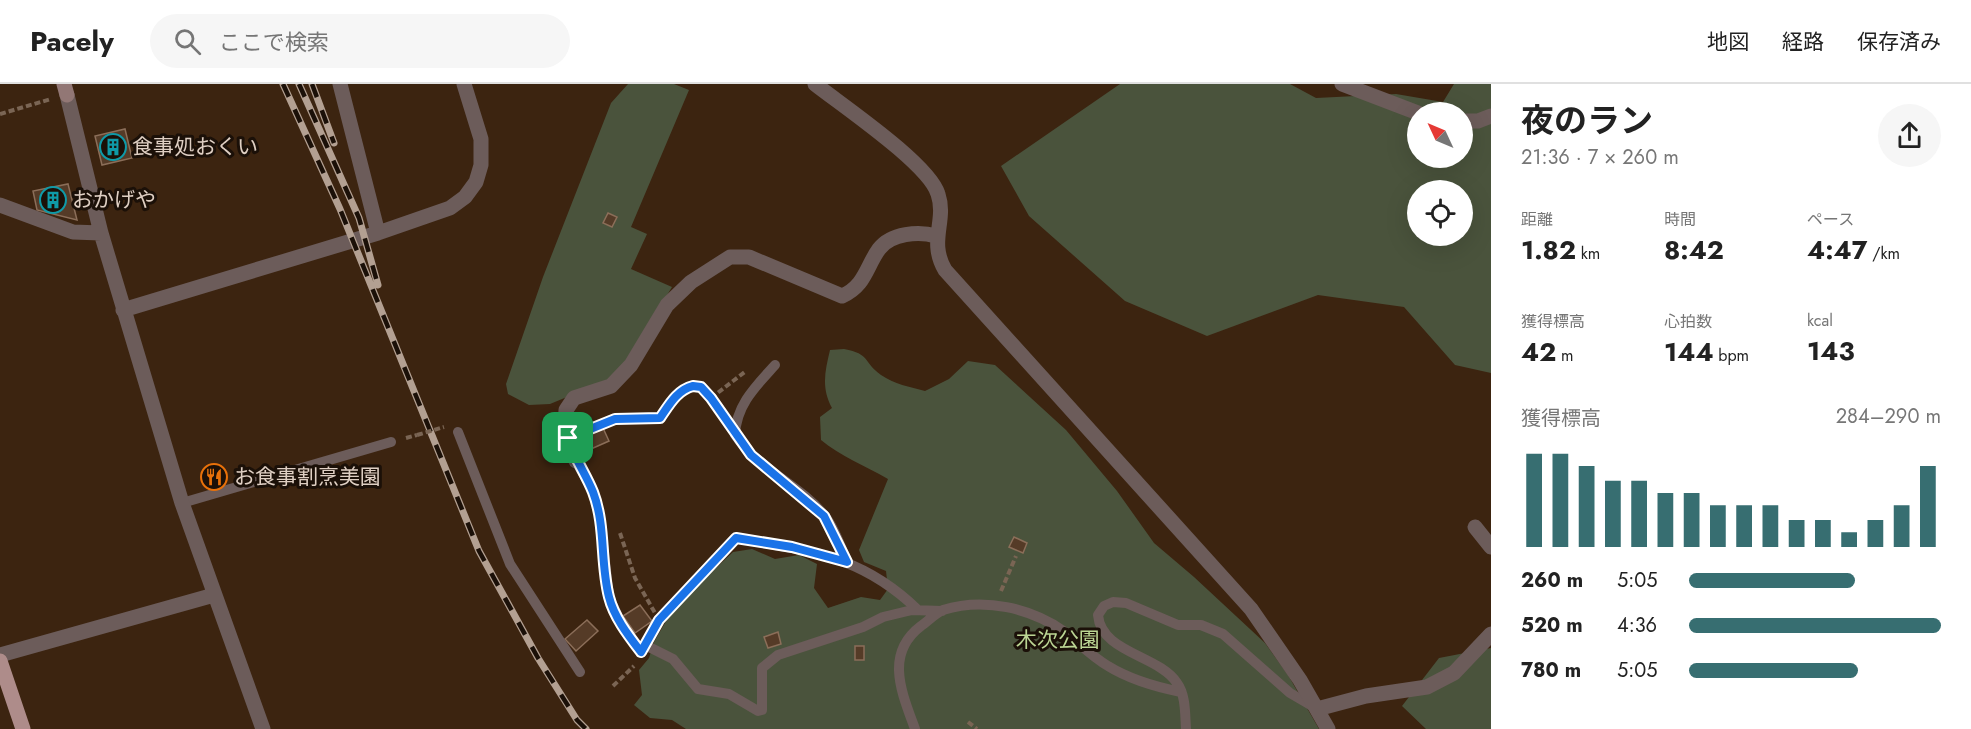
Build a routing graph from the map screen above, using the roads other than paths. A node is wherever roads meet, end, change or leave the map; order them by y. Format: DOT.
graph roads {
  1 [pos="340,84"];
  2 [pos="464,84"];
  3 [pos="815,84"];
  4 [pos="1342,84"];
  5 [pos="66,89"];
  6 [pos="1407,109"];
  7 [pos="1491,116"];
  8 [pos="1473,121"];
  9 [pos="0,205"];
  10 [pos="101,233"];
  11 [pos="378,233"];
  12 [pos="936,236"];
  13 [pos="123,310"];
  14 [pos="775,365"];
  15 [pos="458,432"];
  16 [pos="391,442"];
  17 [pos="576,461"];
  18 [pos="182,503"];
  19 [pos="1475,527"];
  20 [pos="736,538"];
  21 [pos="1491,547"];
  22 [pos="847,562"];
  23 [pos="214,595"];
  24 [pos="918,610"];
  25 [pos="942,611"];
  26 [pos="1491,634"];
  27 [pos="0,655"];
  28 [pos="0,661"];
  29 [pos="580,672"];
  30 [pos="1180,692"];
  31 [pos="1317,709"];
  32 [pos="22,729"];
  33 [pos="263,729"];
  34 [pos="915,729"];
  35 [pos="1186,729"];
  36 [pos="1328,729"];
  1 -- 11 [label="street"];
  2 -- 11 [label="street"];
  3 -- 12 [label="street"];
  4 -- 6 [label="street"];
  5 -- 10 [label="street"];
  7 -- 8 [label="street"];
  9 -- 10 [label="street"];
  10 -- 13 [label="street"];
  11 -- 13 [label="street"];
  12 -- 17 [label="street"];
  12 -- 31 [label="street"];
  13 -- 18 [label="street"];
  14 -- 22 [label="lane"];
  15 -- 29 [label="lane"];
  16 -- 18 [label="lane"];
  17 -- 24 [label="lane"];
  18 -- 23 [label="street"];
  19 -- 21 [label="street"];
  20 -- 22 [label="lane"];
  22 -- 24 [label="lane"];
  23 -- 27 [label="street"];
  23 -- 33 [label="street"];
  24 -- 25 [label="lane"];
  25 -- 30 [label="lane"];
  25 -- 34 [label="lane"];
  26 -- 31 [label="street"];
  28 -- 32 [label="main road"];
  30 -- 31 [label="lane"];
  30 -- 35 [label="lane"];
  31 -- 36 [label="street"];
}
